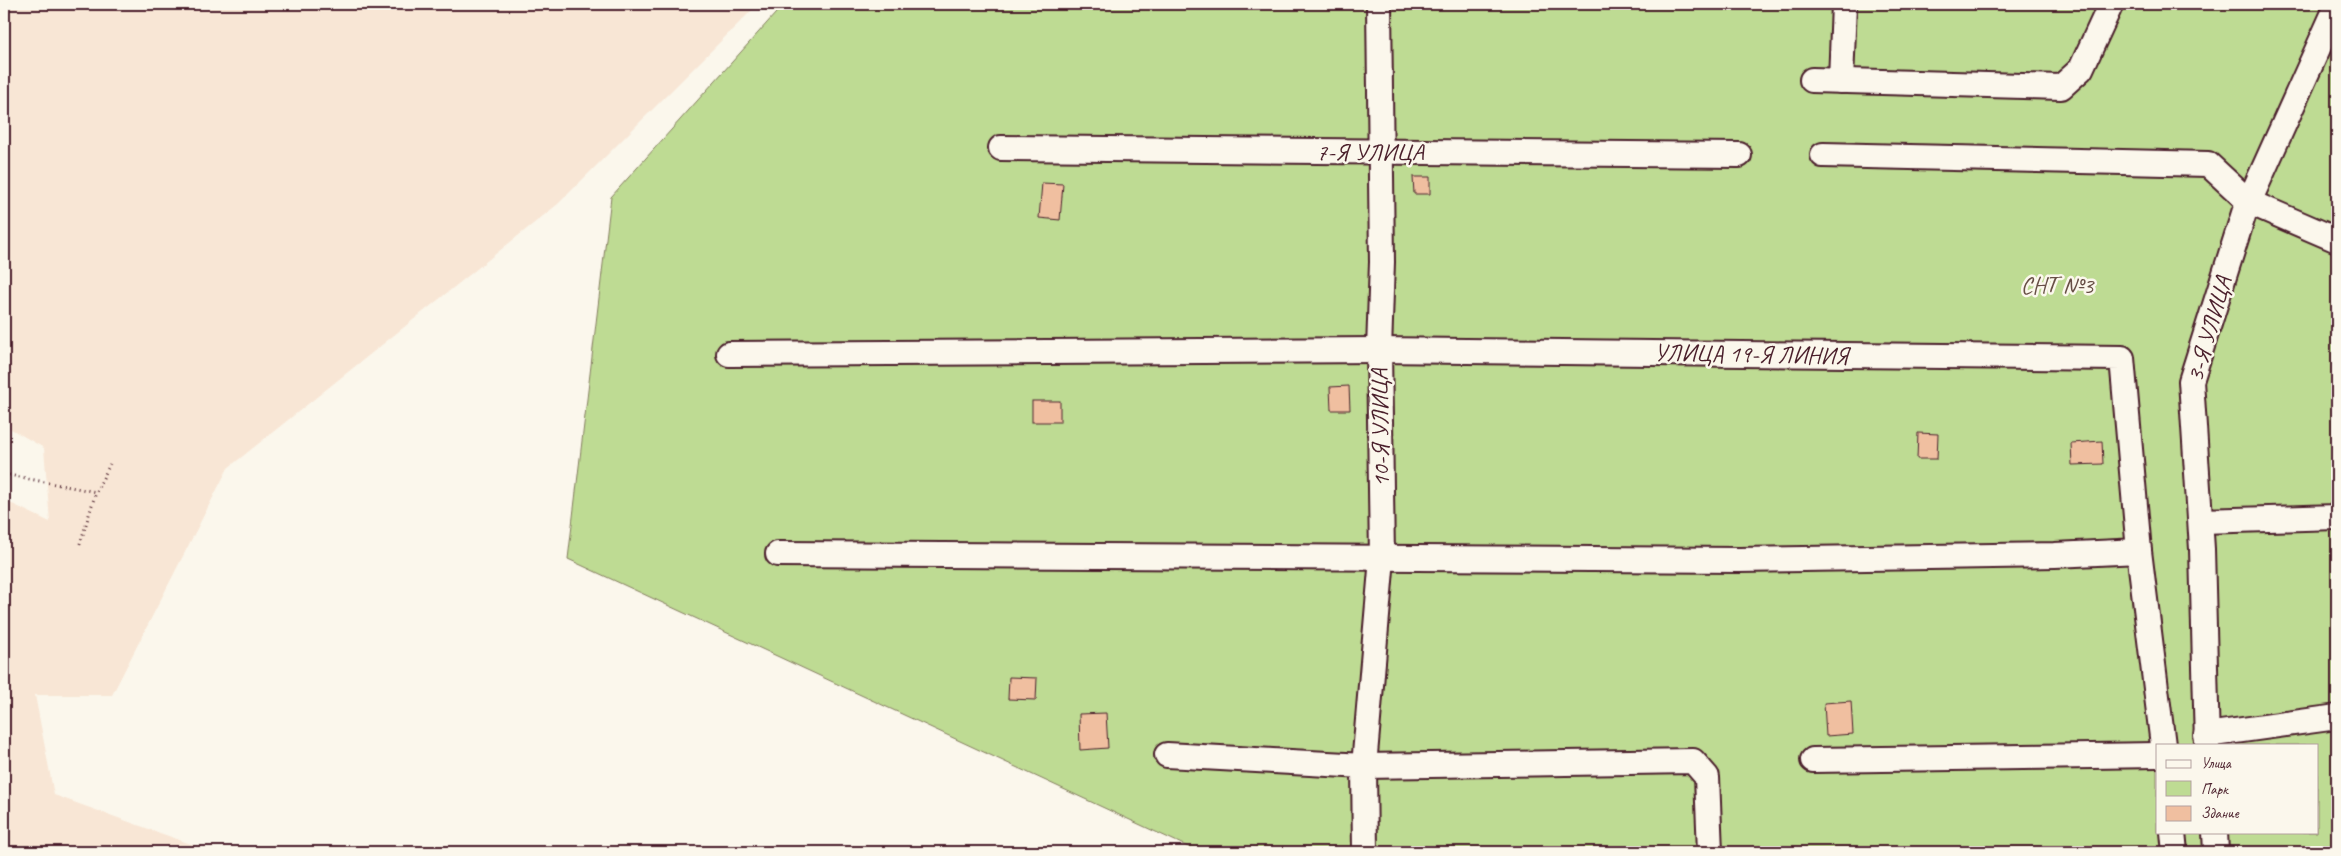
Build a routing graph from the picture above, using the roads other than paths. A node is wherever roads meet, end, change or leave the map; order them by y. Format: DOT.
graph roads {
  1 [pos="1379,4"];
  2 [pos="1844,4"];
  3 [pos="2111,4"];
  4 [pos="2334,10"];
  5 [pos="1812,80"];
  6 [pos="1841,81"];
  7 [pos="1001,148"];
  8 [pos="1380,152"];
  9 [pos="1740,155"];
  10 [pos="1823,155"];
  11 [pos="2249,202"];
  12 [pos="2337,240"];
  13 [pos="1379,350"];
  14 [pos="729,354"];
  15 [pos="2337,517"];
  16 [pos="2201,521"];
  17 [pos="2139,551"];
  18 [pos="778,554"];
  19 [pos="1382,558"];
  20 [pos="2337,717"];
  21 [pos="2206,740"];
  22 [pos="2163,744"];
  23 [pos="1168,755"];
  24 [pos="2156,755"];
  25 [pos="1813,760"];
  26 [pos="1364,766"];
  27 [pos="2173,834"];
  28 [pos="2214,834"];
  29 [pos="1365,852"];
  30 [pos="1710,852"];
  31 [pos="2175,852"];
  32 [pos="2216,852"];
  1 -- 8 [label="street, 10-Я УЛИЦА"];
  2 -- 6 [label="street"];
  3 -- 6 [label="street"];
  4 -- 11 [label="street, 3-Я УЛИЦА"];
  5 -- 6 [label="street"];
  7 -- 8 [label="street, 7-Я УЛИЦА"];
  8 -- 9 [label="street, 7-Я УЛИЦА"];
  8 -- 13 [label="street, 10-Я УЛИЦА"];
  10 -- 11 [label="street"];
  11 -- 12 [label="street"];
  11 -- 16 [label="street, 3-Я УЛИЦА"];
  13 -- 14 [label="street, УЛИЦА 19-Я ЛИНИЯ"];
  13 -- 17 [label="street, УЛИЦА 19-Я ЛИНИЯ"];
  13 -- 19 [label="street, 10-Я УЛИЦА"];
  15 -- 16 [label="street"];
  16 -- 21 [label="street, 3-Я УЛИЦА"];
  17 -- 19 [label="street"];
  17 -- 22 [label="street"];
  18 -- 19 [label="street"];
  19 -- 26 [label="street, 10-Я УЛИЦА"];
  20 -- 21 [label="street, 3-Я УЛИЦА"];
  23 -- 26 [label="street"];
  24 -- 25 [label="street"];
  26 -- 29 [label="street, 10-Я УЛИЦА"];
  26 -- 30 [label="street"];
  27 -- 31 [label="street"];
  28 -- 32 [label="street"];
}
